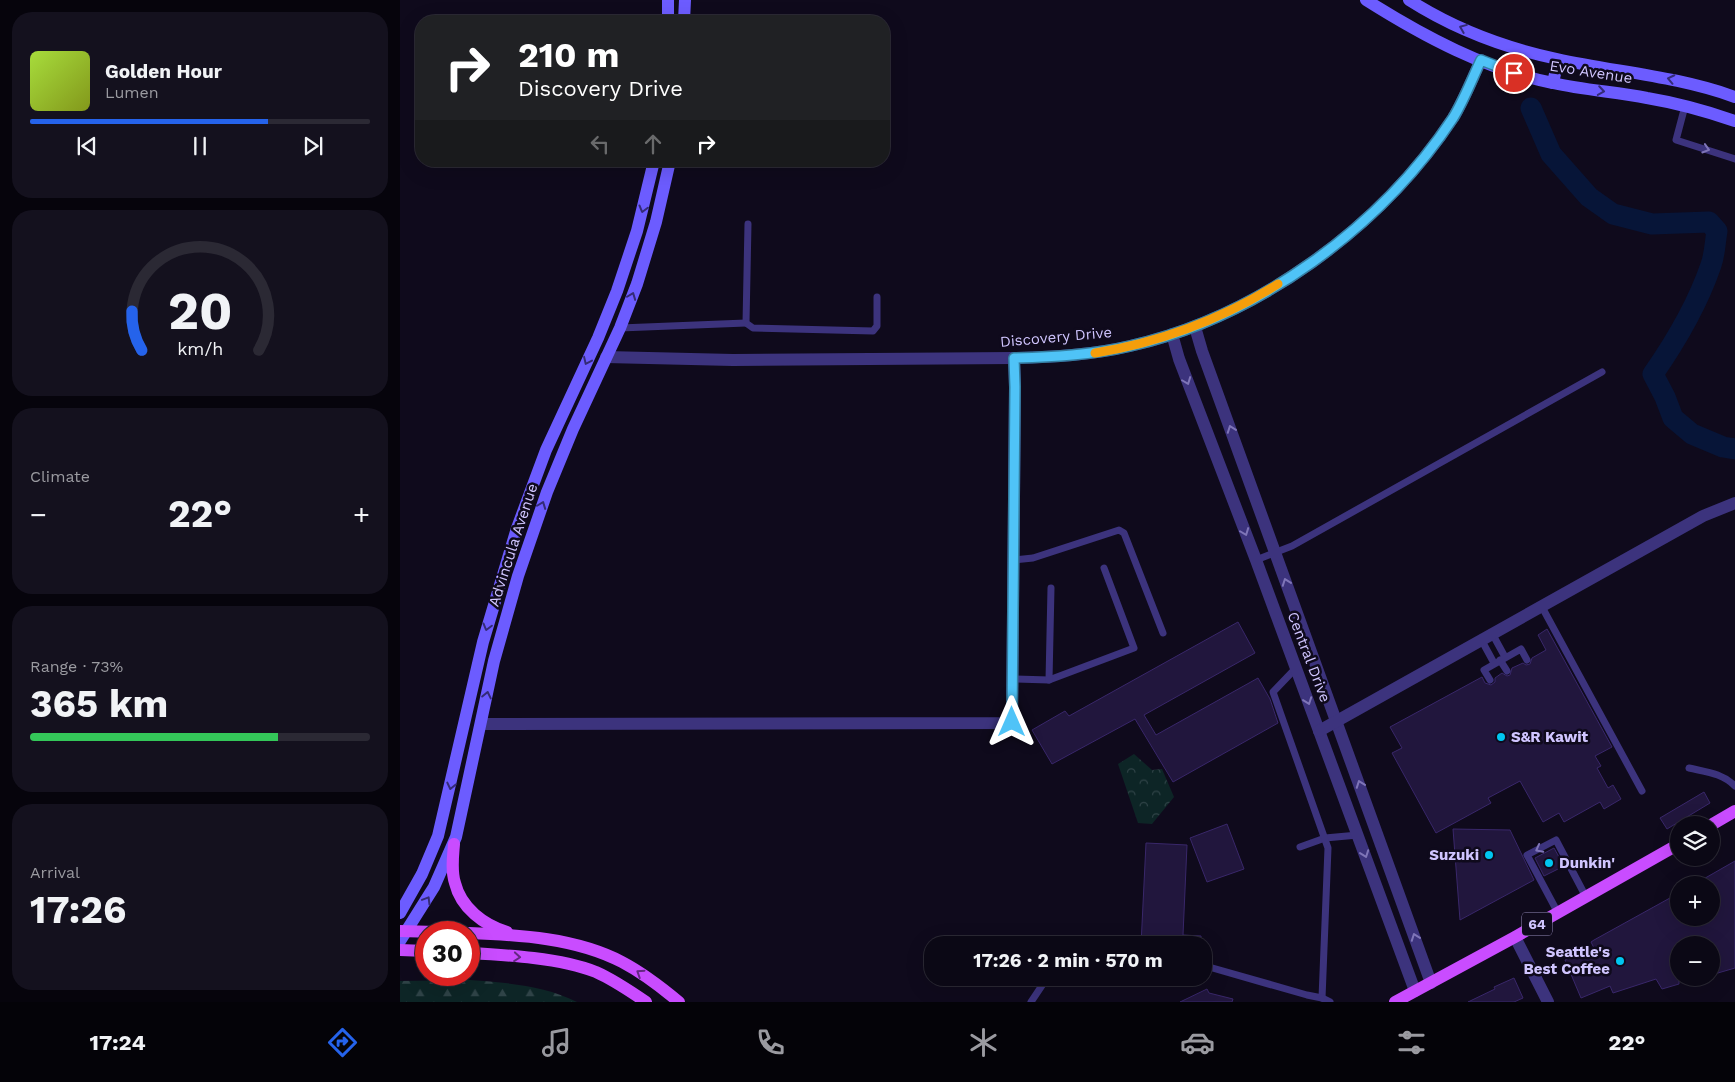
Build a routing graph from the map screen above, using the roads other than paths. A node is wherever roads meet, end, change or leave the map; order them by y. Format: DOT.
graph roads {
  1 [pos="668,0"];
  2 [pos="685,0"];
  3 [pos="1366,0"];
  4 [pos="1409,0"];
  5 [pos="1427,11"];
  6 [pos="668,15"];
  7 [pos="684,15"];
  8 [pos="1417,31"];
  9 [pos="1490,39"];
  10 [pos="1481,60"];
  11 [pos="1558,60"];
  12 [pos="1553,83"];
  13 [pos="1690,83"];
  14 [pos="1735,96"];
  15 [pos="1685,106"];
  16 [pos="1735,121"];
  17 [pos="1735,159"];
  18 [pos="653,167"];
  19 [pos="669,167"];
  20 [pos="748,224"];
  21 [pos="878,297"];
  22 [pos="746,323"];
  23 [pos="1195,327"];
  24 [pos="620,328"];
  25 [pos="1172,334"];
  26 [pos="606,357"];
  27 [pos="1014,358"];
  28 [pos="1602,372"];
  29 [pos="1735,503"];
  30 [pos="1276,552"];
  31 [pos="1013,560"];
  32 [pos="1256,560"];
  33 [pos="1104,568"];
  34 [pos="1051,588"];
  35 [pos="1542,607"];
  36 [pos="1163,633"];
  37 [pos="1488,638"];
  38 [pos="1500,660"];
  39 [pos="1527,660"];
  40 [pos="1296,668"];
  41 [pos="1506,671"];
  42 [pos="1012,679"];
  43 [pos="1049,680"];
  44 [pos="1490,680"];
  45 [pos="1337,722"];
  46 [pos="481,724"];
  47 [pos="1319,731"];
  48 [pos="1689,768"];
  49 [pos="1735,786"];
  50 [pos="1642,791"];
  51 [pos="1734,813"];
  52 [pos="1720,820"];
  53 [pos="1358,835"];
  54 [pos="1325,838"];
  55 [pos="454,844"];
  56 [pos="1300,847"];
  57 [pos="1670,849"];
  58 [pos="1586,897"];
  59 [pos="400,913"];
  60 [pos="1558,913"];
  61 [pos="415,934"];
  62 [pos="402,935"];
  63 [pos="480,935"];
  64 [pos="524,937"];
  65 [pos="1515,937"];
  66 [pos="400,950"];
  67 [pos="415,951"];
  68 [pos="480,954"];
  69 [pos="1212,968"];
  70 [pos="1431,983"];
  71 [pos="1042,986"];
  72 [pos="1415,991"];
  73 [pos="1322,998"];
  74 [pos="646,1002"];
  75 [pos="679,1002"];
  76 [pos="1031,1002"];
  77 [pos="1330,1002"];
  78 [pos="1394,1002"];
  79 [pos="1548,1002"];
  1 -- 6 [label="main road"];
  2 -- 7 [label="main road"];
  3 -- 8 [label="main road, Evo Avenue"];
  4 -- 5 [label="main road, Evo Avenue"];
  5 -- 8 [label="main road"];
  9 -- 5 [label="main road, Evo Avenue, one-way"];
  8 -- 10 [label="main road, Evo Avenue"];
  9 -- 10 [label="main road"];
  9 -- 11 [label="main road, Evo Avenue"];
  10 -- 12 [label="main road, Evo Avenue"];
  10 -- 23 [label="street, Discovery Drive"];
  11 -- 12 [label="main road"];
  13 -- 11 [label="main road, Evo Avenue, one-way"];
  12 -- 15 [label="main road, Evo Avenue, one-way"];
  13 -- 14 [label="main road, Evo Avenue"];
  13 -- 15 [label="main road"];
  15 -- 16 [label="main road, Evo Avenue"];
  15 -- 17 [label="lane, one-way"];
  18 -- 59 [label="main road, Advincula Avenue, one-way"];
  24 -- 19 [label="main road, Advincula Avenue, one-way"];
  20 -- 22 [label="lane"];
  21 -- 22 [label="lane"];
  22 -- 24 [label="lane"];
  23 -- 25 [label="street, Discovery Drive"];
  30 -- 23 [label="street, Central Drive, one-way"];
  24 -- 26 [label="main road, Advincula Avenue"];
  25 -- 27 [label="street, Discovery Drive"];
  25 -- 32 [label="street, Central Drive, one-way"];
  26 -- 27 [label="street, Discovery Drive"];
  46 -- 26 [label="main road, Advincula Avenue, one-way"];
  27 -- 31 [label="street"];
  28 -- 30 [label="lane"];
  29 -- 35 [label="street"];
  30 -- 32 [label="lane"];
  45 -- 30 [label="street, Central Drive, one-way"];
  31 -- 36 [label="lane"];
  31 -- 42 [label="street"];
  32 -- 40 [label="street, Central Drive"];
  33 -- 43 [label="lane"];
  34 -- 43 [label="lane"];
  35 -- 37 [label="street"];
  35 -- 50 [label="lane"];
  37 -- 38 [label="lane"];
  37 -- 38 [label="lane"];
  37 -- 45 [label="street"];
  38 -- 39 [label="lane"];
  38 -- 41 [label="lane"];
  38 -- 44 [label="lane"];
  40 -- 47 [label="street, Central Drive, one-way"];
  40 -- 54 [label="lane"];
  42 -- 43 [label="lane"];
  42 -- 46 [label="street"];
  45 -- 47 [label="street"];
  70 -- 45 [label="street, Central Drive, one-way"];
  46 -- 55 [label="main road, Advincula Avenue"];
  47 -- 53 [label="street, Central Drive"];
  48 -- 49 [label="lane"];
  51 -- 52 [label="main road"];
  53 -- 54 [label="lane"];
  53 -- 72 [label="street, Central Drive, one-way"];
  54 -- 56 [label="lane"];
  54 -- 73 [label="lane"];
  62 -- 55 [label="main road, Advincula Avenue, one-way"];
  55 -- 64 [label="main road"];
  57 -- 58 [label="main road, 64"];
  58 -- 60 [label="main road, 64"];
  58 -- 60 [label="lane, one-way"];
  60 -- 65 [label="main road, 64"];
  61 -- 62 [label="main road"];
  63 -- 64 [label="main road"];
  75 -- 64 [label="main road, one-way"];
  65 -- 70 [label="main road, 64"];
  65 -- 79 [label="street"];
  66 -- 67 [label="main road"];
  68 -- 74 [label="main road, one-way"];
  69 -- 73 [label="lane"];
  70 -- 72 [label="main road, 64"];
  71 -- 76 [label="lane"];
  72 -- 78 [label="main road, 64"];
  73 -- 77 [label="lane"];
}
